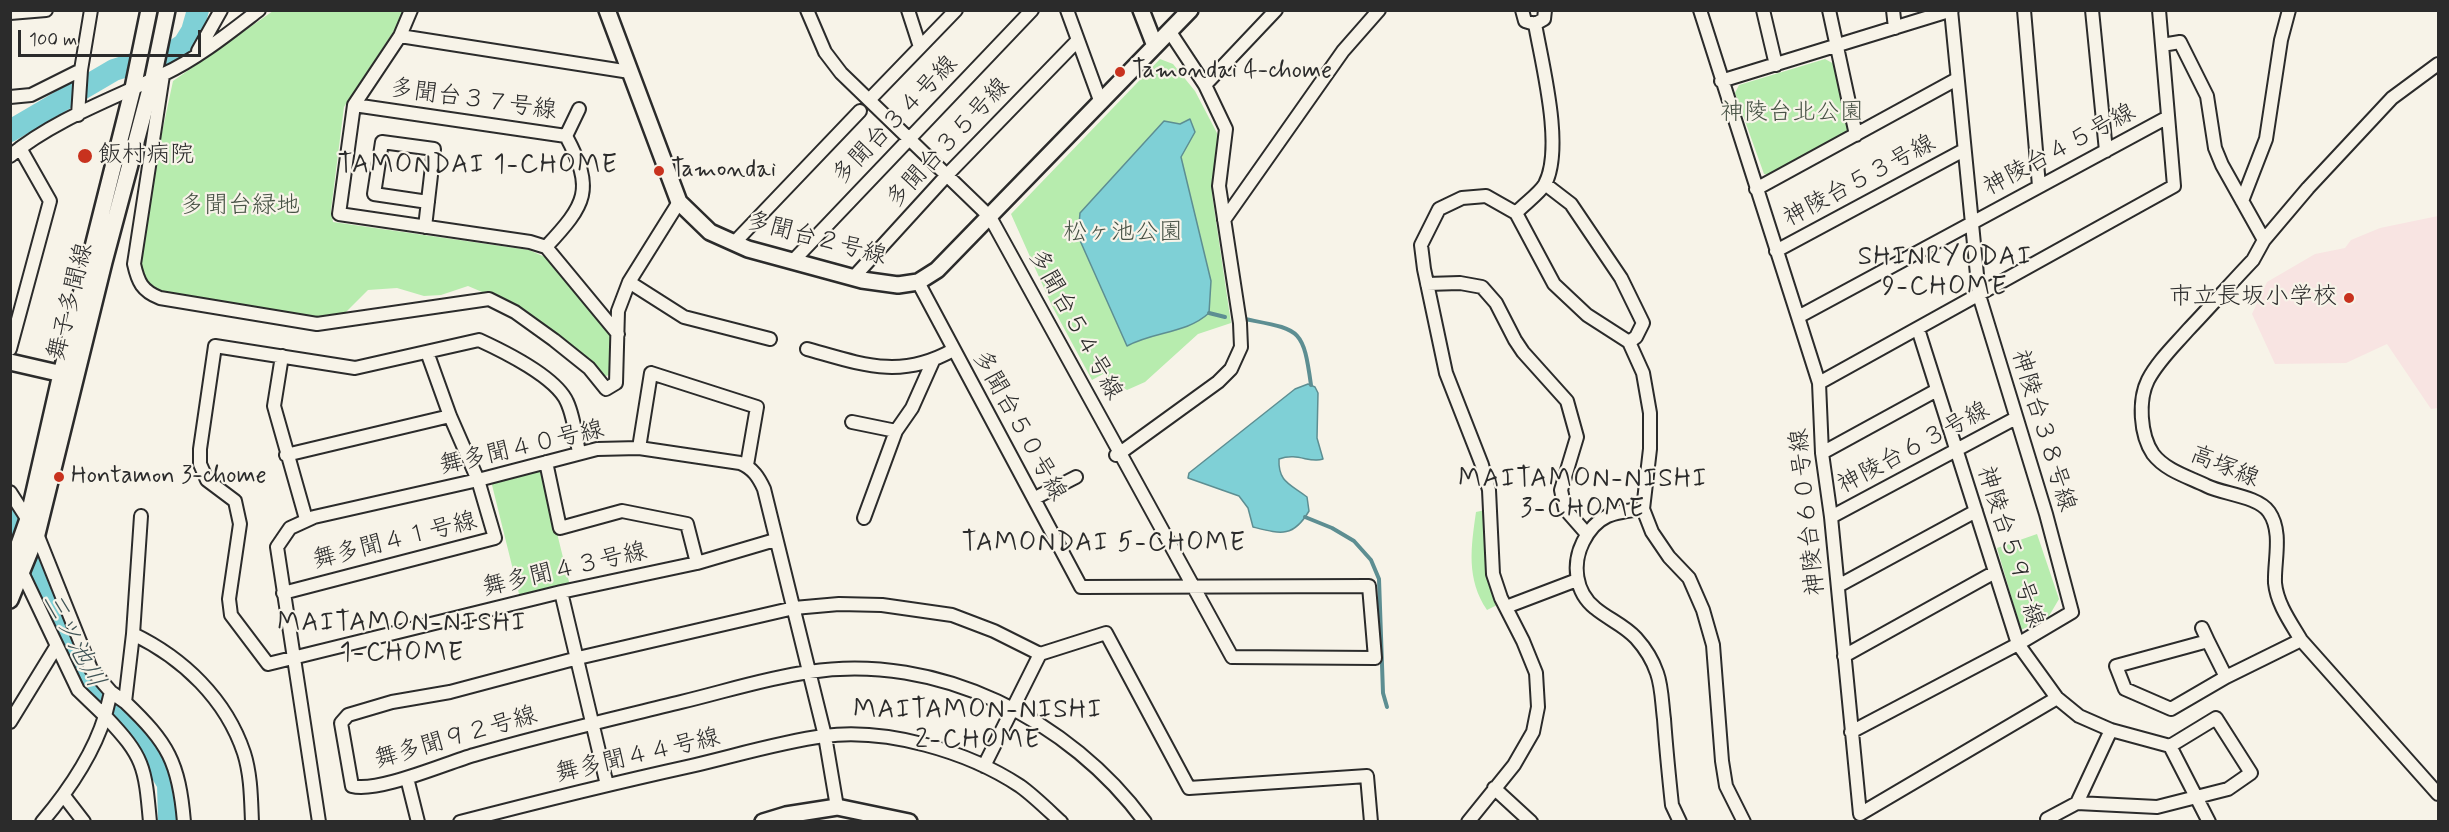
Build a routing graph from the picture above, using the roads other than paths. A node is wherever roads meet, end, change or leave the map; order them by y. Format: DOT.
graph roads {
  1 [pos="46,10"];
  2 [pos="91,10"];
  3 [pos="149,10"];
  4 [pos="167,10"];
  5 [pos="221,10"];
  6 [pos="259,10"];
  7 [pos="411,10"];
  8 [pos="607,10"];
  9 [pos="807,10"];
  10 [pos="908,10"];
  11 [pos="956,10"];
  12 [pos="1032,10"];
  13 [pos="1067,10"];
  14 [pos="1142,10"];
  15 [pos="1190,10"];
  16 [pos="1276,10"];
  17 [pos="1379,10"];
  18 [pos="1522,10"];
  19 [pos="1545,10"];
  20 [pos="1700,10"];
  21 [pos="1763,10"];
  22 [pos="1829,10"];
  23 [pos="1893,10"];
  24 [pos="2024,10"];
  25 [pos="2092,10"];
  26 [pos="2159,10"];
  27 [pos="2289,10"];
  28 [pos="1951,11"];
  29 [pos="10,13"];
  30 [pos="1535,24"];
  31 [pos="1896,28"];
  32 [pos="1170,32"];
  33 [pos="400,36"];
  34 [pos="1078,40"];
  35 [pos="2162,45"];
  36 [pos="1155,46"];
  37 [pos="1836,46"];
  38 [pos="920,47"];
  39 [pos="196,56"];
  40 [pos="1776,64"];
  41 [pos="2439,64"];
  42 [pos="81,70"];
  43 [pos="630,72"];
  44 [pos="158,77"];
  45 [pos="1957,79"];
  46 [pos="1721,81"];
  47 [pos="1205,86"];
  48 [pos="134,88"];
  49 [pos="10,97"];
  50 [pos="869,100"];
  51 [pos="1101,103"];
  52 [pos="354,105"];
  53 [pos="579,109"];
  54 [pos="860,111"];
  55 [pos="78,115"];
  56 [pos="2168,117"];
  57 [pos="1856,135"];
  58 [pos="566,136"];
  59 [pos="908,138"];
  60 [pos="1964,150"];
  61 [pos="2106,151"];
  62 [pos="15,152"];
  63 [pos="947,175"];
  64 [pos="1545,184"];
  65 [pos="2039,186"];
  66 [pos="1756,189"];
  67 [pos="2242,201"];
  68 [pos="428,202"];
  69 [pos="679,202"];
  70 [pos="1516,213"];
  71 [pos="990,217"];
  72 [pos="1224,220"];
  73 [pos="1972,223"];
  74 [pos="424,226"];
  75 [pos="2264,240"];
  76 [pos="734,243"];
  77 [pos="546,247"];
  78 [pos="1776,251"];
  79 [pos="792,262"];
  80 [pos="853,278"];
  81 [pos="629,282"];
  82 [pos="918,282"];
  83 [pos="1427,284"];
  84 [pos="1979,295"];
  85 [pos="1798,317"];
  86 [pos="1918,329"];
  87 [pos="618,334"];
  88 [pos="770,339"];
  89 [pos="1629,342"];
  90 [pos="10,349"];
  91 [pos="807,350"];
  92 [pos="953,350"];
  93 [pos="427,352"];
  94 [pos="282,356"];
  95 [pos="10,362"];
  96 [pos="933,362"];
  97 [pos="61,374"];
  98 [pos="77,378"];
  99 [pos="1819,383"];
  100 [pos="1937,390"];
  101 [pos="450,416"];
  102 [pos="2016,418"];
  103 [pos="852,422"];
  104 [pos="896,431"];
  105 [pos="639,448"];
  106 [pos="1957,451"];
  107 [pos="579,453"];
  108 [pos="1822,453"];
  109 [pos="286,455"];
  110 [pos="1117,455"];
  111 [pos="546,462"];
  112 [pos="747,465"];
  113 [pos="1076,477"];
  114 [pos="478,480"];
  115 [pos="10,492"];
  116 [pos="1035,498"];
  117 [pos="1643,509"];
  118 [pos="1976,511"];
  119 [pos="141,516"];
  120 [pos="1831,517"];
  121 [pos="864,518"];
  122 [pos="28,519"];
  123 [pos="306,519"];
  124 [pos="37,534"];
  125 [pos="1587,534"];
  126 [pos="775,540"];
  127 [pos="698,563"];
  128 [pos="16,567"];
  129 [pos="1995,572"];
  130 [pos="1577,580"];
  131 [pos="1838,586"];
  132 [pos="1192,587"];
  133 [pos="561,592"];
  134 [pos="283,593"];
  135 [pos="10,600"];
  136 [pos="1506,607"];
  137 [pos="794,608"];
  138 [pos="2202,628"];
  139 [pos="133,634"];
  140 [pos="2301,640"];
  141 [pos="2208,641"];
  142 [pos="2018,644"];
  143 [pos="56,647"];
  144 [pos="1040,654"];
  145 [pos="1844,656"];
  146 [pos="293,657"];
  147 [pos="578,658"];
  148 [pos="810,672"];
  149 [pos="2226,677"];
  150 [pos="111,692"];
  151 [pos="2057,698"];
  152 [pos="125,702"];
  153 [pos="1014,708"];
  154 [pos="105,716"];
  155 [pos="10,722"];
  156 [pos="590,724"];
  157 [pos="2111,730"];
  158 [pos="1851,732"];
  159 [pos="825,736"];
  160 [pos="2170,746"];
  161 [pos="984,766"];
  162 [pos="407,778"];
  163 [pos="606,785"];
  164 [pos="1494,788"];
  165 [pos="2439,794"];
  166 [pos="64,796"];
  167 [pos="2195,797"];
  168 [pos="2077,803"];
  169 [pos="837,807"];
  170 [pos="1145,821"];
  171 [pos="42,822"];
  172 [pos="84,822"];
  173 [pos="150,822"];
  174 [pos="184,822"];
  175 [pos="252,822"];
  176 [pos="319,822"];
  177 [pos="418,822"];
  178 [pos="460,822"];
  179 [pos="763,822"];
  180 [pos="909,822"];
  181 [pos="1061,822"];
  182 [pos="1371,822"];
  183 [pos="1468,822"];
  184 [pos="1531,822"];
  185 [pos="1680,822"];
  186 [pos="1744,822"];
  187 [pos="2049,822"];
  188 [pos="2209,822"];
  1 -- 29 [label="street"];
  2 -- 42 [label="street"];
  3 -- 48 [label="street, 舞子多聞線"];
  4 -- 44 [label="street, 舞子多聞線"];
  5 -- 39 [label="street"];
  6 -- 39 [label="street"];
  7 -- 33 [label="street"];
  8 -- 43 [label="street, 多聞台２号線"];
  9 -- 50 [label="street, 多聞台５４号線"];
  10 -- 38 [label="street"];
  11 -- 38 [label="street"];
  12 -- 59 [label="street, 多聞台３４号線"];
  13 -- 34 [label="street"];
  14 -- 36 [label="street"];
  15 -- 32 [label="street"];
  16 -- 47 [label="street"];
  17 -- 72 [label="street"];
  18 -- 30 [label="street"];
  19 -- 30 [label="street"];
  20 -- 46 [label="street, 神陵台６０号線"];
  21 -- 40 [label="street"];
  22 -- 37 [label="street"];
  23 -- 31 [label="street"];
  24 -- 65 [label="street"];
  25 -- 61 [label="street"];
  26 -- 35 [label="street"];
  27 -- 67 [label="street"];
  28 -- 31 [label="street"];
  28 -- 45 [label="street, 神陵台３８号線"];
  30 -- 64 [label="street"];
  31 -- 37 [label="street"];
  32 -- 36 [label="street"];
  32 -- 47 [label="street"];
  33 -- 43 [label="street"];
  33 -- 52 [label="street"];
  34 -- 51 [label="street"];
  34 -- 63 [label="street, 多聞台３５号線"];
  35 -- 56 [label="street"];
  35 -- 67 [label="street"];
  36 -- 51 [label="street"];
  37 -- 40 [label="street"];
  37 -- 57 [label="street"];
  38 -- 50 [label="street"];
  39 -- 44 [label="street"];
  40 -- 46 [label="street"];
  41 -- 75 [label="street, 高塚線"];
  42 -- 49 [label="street"];
  42 -- 55 [label="street"];
  43 -- 69 [label="street, 多聞台２号線"];
  44 -- 48 [label="street"];
  44 -- 87 [label="street"];
  44 -- 98 [label="street, 舞子多聞線"];
  45 -- 57 [label="street"];
  45 -- 60 [label="street, 神陵台３８号線"];
  46 -- 66 [label="street, 神陵台６０号線"];
  47 -- 72 [label="street"];
  48 -- 55 [label="street"];
  48 -- 97 [label="street, 舞子多聞線"];
  50 -- 59 [label="street, 多聞台５４号線"];
  51 -- 71 [label="street"];
  52 -- 58 [label="street, 多聞台３７号線"];
  52 -- 74 [label="street"];
  53 -- 58 [label="street"];
  54 -- 76 [label="street"];
  55 -- 62 [label="street"];
  56 -- 61 [label="street, 神陵台４５号線"];
  56 -- 84 [label="street"];
  57 -- 66 [label="street"];
  58 -- 77 [label="street, 多聞台３７号線"];
  59 -- 63 [label="street, 多聞台５４号線"];
  59 -- 79 [label="street, 多聞台３４号線"];
  60 -- 73 [label="street, 神陵台３８号線"];
  60 -- 78 [label="street, 神陵台５３号線"];
  61 -- 65 [label="street, 神陵台４５号線"];
  62 -- 90 [label="street"];
  63 -- 71 [label="street, 多聞台５４号線"];
  63 -- 80 [label="street, 多聞台３５号線"];
  64 -- 70 [label="street"];
  64 -- 89 [label="street"];
  65 -- 73 [label="street, 神陵台４５号線"];
  66 -- 78 [label="street, 神陵台６０号線"];
  67 -- 75 [label="street"];
  68 -- 68 [label="street"];
  68 -- 74 [label="street"];
  69 -- 76 [label="street, 多聞台２号線"];
  69 -- 81 [label="street"];
  70 -- 83 [label="street"];
  70 -- 89 [label="street"];
  71 -- 82 [label="street"];
  71 -- 110 [label="street, 多聞台５４号線"];
  72 -- 110 [label="street"];
  73 -- 84 [label="street, 神陵台３８号線"];
  73 -- 85 [label="street, 神陵台４５号線"];
  74 -- 77 [label="street"];
  75 -- 140 [label="street, 高塚線"];
  76 -- 79 [label="street, 多聞台２号線"];
  77 -- 87 [label="street"];
  78 -- 85 [label="street, 神陵台６０号線"];
  79 -- 80 [label="street, 多聞台２号線"];
  80 -- 82 [label="street, 多聞台２号線"];
  81 -- 87 [label="street"];
  81 -- 88 [label="street"];
  82 -- 92 [label="street, 多聞台５０号線"];
  83 -- 125 [label="street"];
  83 -- 136 [label="street"];
  84 -- 86 [label="street"];
  84 -- 102 [label="street, 神陵台３８号線"];
  85 -- 99 [label="street, 神陵台６０号線"];
  86 -- 99 [label="street"];
  86 -- 100 [label="street, 神陵台５９号線"];
  89 -- 117 [label="street"];
  91 -- 96 [label="street"];
  92 -- 96 [label="street"];
  92 -- 116 [label="street, 多聞台５０号線"];
  93 -- 94 [label="street"];
  93 -- 101 [label="street"];
  93 -- 107 [label="street"];
  94 -- 109 [label="street"];
  94 -- 146 [label="street, 舞多聞４３号線"];
  95 -- 97 [label="street"];
  96 -- 104 [label="street"];
  97 -- 98 [label="street"];
  97 -- 122 [label="street, 舞子多聞線"];
  98 -- 124 [label="street, 舞子多聞線"];
  99 -- 108 [label="street, 神陵台６０号線"];
  100 -- 106 [label="street, 神陵台５９号線"];
  100 -- 108 [label="street"];
  101 -- 109 [label="street"];
  101 -- 114 [label="street"];
  102 -- 106 [label="street, 神陵台６３号線"];
  102 -- 142 [label="street, 神陵台３８号線"];
  103 -- 104 [label="street"];
  104 -- 121 [label="street"];
  105 -- 107 [label="street, 舞多聞４０号線"];
  105 -- 112 [label="street, 舞多聞４０号線"];
  105 -- 112 [label="street"];
  106 -- 118 [label="street, 神陵台５９号線"];
  106 -- 120 [label="street, 神陵台６３号線"];
  107 -- 111 [label="street, 舞多聞４０号線"];
  108 -- 120 [label="street, 神陵台６０号線"];
  109 -- 123 [label="street"];
  110 -- 132 [label="street, 多聞台５４号線"];
  111 -- 114 [label="street, 舞多聞４０号線"];
  111 -- 127 [label="street"];
  112 -- 126 [label="street"];
  113 -- 116 [label="street"];
  114 -- 123 [label="street, 舞多聞４０号線"];
  114 -- 134 [label="street, 舞多聞４１号線"];
  115 -- 122 [label="street"];
  116 -- 132 [label="street, 多聞台５０号線"];
  117 -- 125 [label="street"];
  117 -- 186 [label="street"];
  118 -- 129 [label="street, 神陵台５９号線"];
  118 -- 131 [label="street"];
  119 -- 139 [label="street"];
  120 -- 131 [label="street, 神陵台６０号線"];
  122 -- 124 [label="street"];
  122 -- 128 [label="street, 舞子多聞線"];
  123 -- 134 [label="street, 舞多聞４０号線"];
  124 -- 128 [label="street, 舞子多聞線"];
  124 -- 150 [label="street"];
  125 -- 130 [label="street"];
  126 -- 127 [label="street, 舞多聞４３号線"];
  126 -- 137 [label="street"];
  127 -- 133 [label="street, 舞多聞４３号線"];
  128 -- 135 [label="street, 舞子多聞線"];
  128 -- 143 [label="street"];
  129 -- 142 [label="street, 神陵台５９号線"];
  129 -- 145 [label="street"];
  130 -- 136 [label="street"];
  130 -- 185 [label="street"];
  131 -- 145 [label="street, 神陵台６０号線"];
  132 -- 132 [label="street, 多聞台５４号線"];
  133 -- 146 [label="street, 舞多聞４３号線"];
  133 -- 147 [label="street"];
  134 -- 146 [label="street, 舞多聞４０号線"];
  136 -- 164 [label="street"];
  137 -- 144 [label="street, 舞多聞９２号線"];
  137 -- 147 [label="street, 舞多聞９２号線"];
  137 -- 148 [label="street"];
  138 -- 141 [label="street"];
  139 -- 152 [label="street"];
  139 -- 175 [label="street"];
  140 -- 149 [label="street"];
  140 -- 165 [label="street, 高塚線"];
  141 -- 149 [label="street"];
  141 -- 149 [label="street"];
  142 -- 151 [label="street, 神陵台５９号線"];
  142 -- 158 [label="street, 神陵台３８号線"];
  143 -- 154 [label="street"];
  143 -- 155 [label="street"];
  144 -- 153 [label="street"];
  144 -- 182 [label="street"];
  145 -- 158 [label="street, 神陵台６０号線"];
  146 -- 176 [label="street, 舞多聞４０号線"];
  147 -- 156 [label="street"];
  147 -- 162 [label="street, 舞多聞９２号線"];
  148 -- 153 [label="street, 舞多聞９２号線"];
  148 -- 156 [label="street, 舞多聞９２号線"];
  148 -- 159 [label="street"];
  150 -- 152 [label="street"];
  150 -- 154 [label="street"];
  151 -- 157 [label="street, 神陵台５９号線"];
  151 -- 158 [label="street"];
  152 -- 174 [label="street"];
  153 -- 161 [label="street"];
  153 -- 170 [label="street, 舞多聞９２号線"];
  154 -- 166 [label="street"];
  154 -- 173 [label="street"];
  156 -- 162 [label="street, 舞多聞９２号線"];
  156 -- 163 [label="street"];
  157 -- 160 [label="street, 神陵台５９号線"];
  157 -- 168 [label="street"];
  159 -- 161 [label="street, 舞多聞４４号線"];
  159 -- 163 [label="street, 舞多聞４４号線"];
  159 -- 169 [label="street"];
  160 -- 167 [label="street"];
  160 -- 167 [label="street"];
  161 -- 181 [label="street, 舞多聞４４号線"];
  162 -- 177 [label="street"];
  163 -- 178 [label="street, 舞多聞４４号線"];
  164 -- 183 [label="street"];
  164 -- 184 [label="street"];
  166 -- 171 [label="street"];
  166 -- 172 [label="street"];
  167 -- 168 [label="street"];
  167 -- 188 [label="street"];
  168 -- 187 [label="street"];
  169 -- 179 [label="street"];
  169 -- 180 [label="street"];
}
